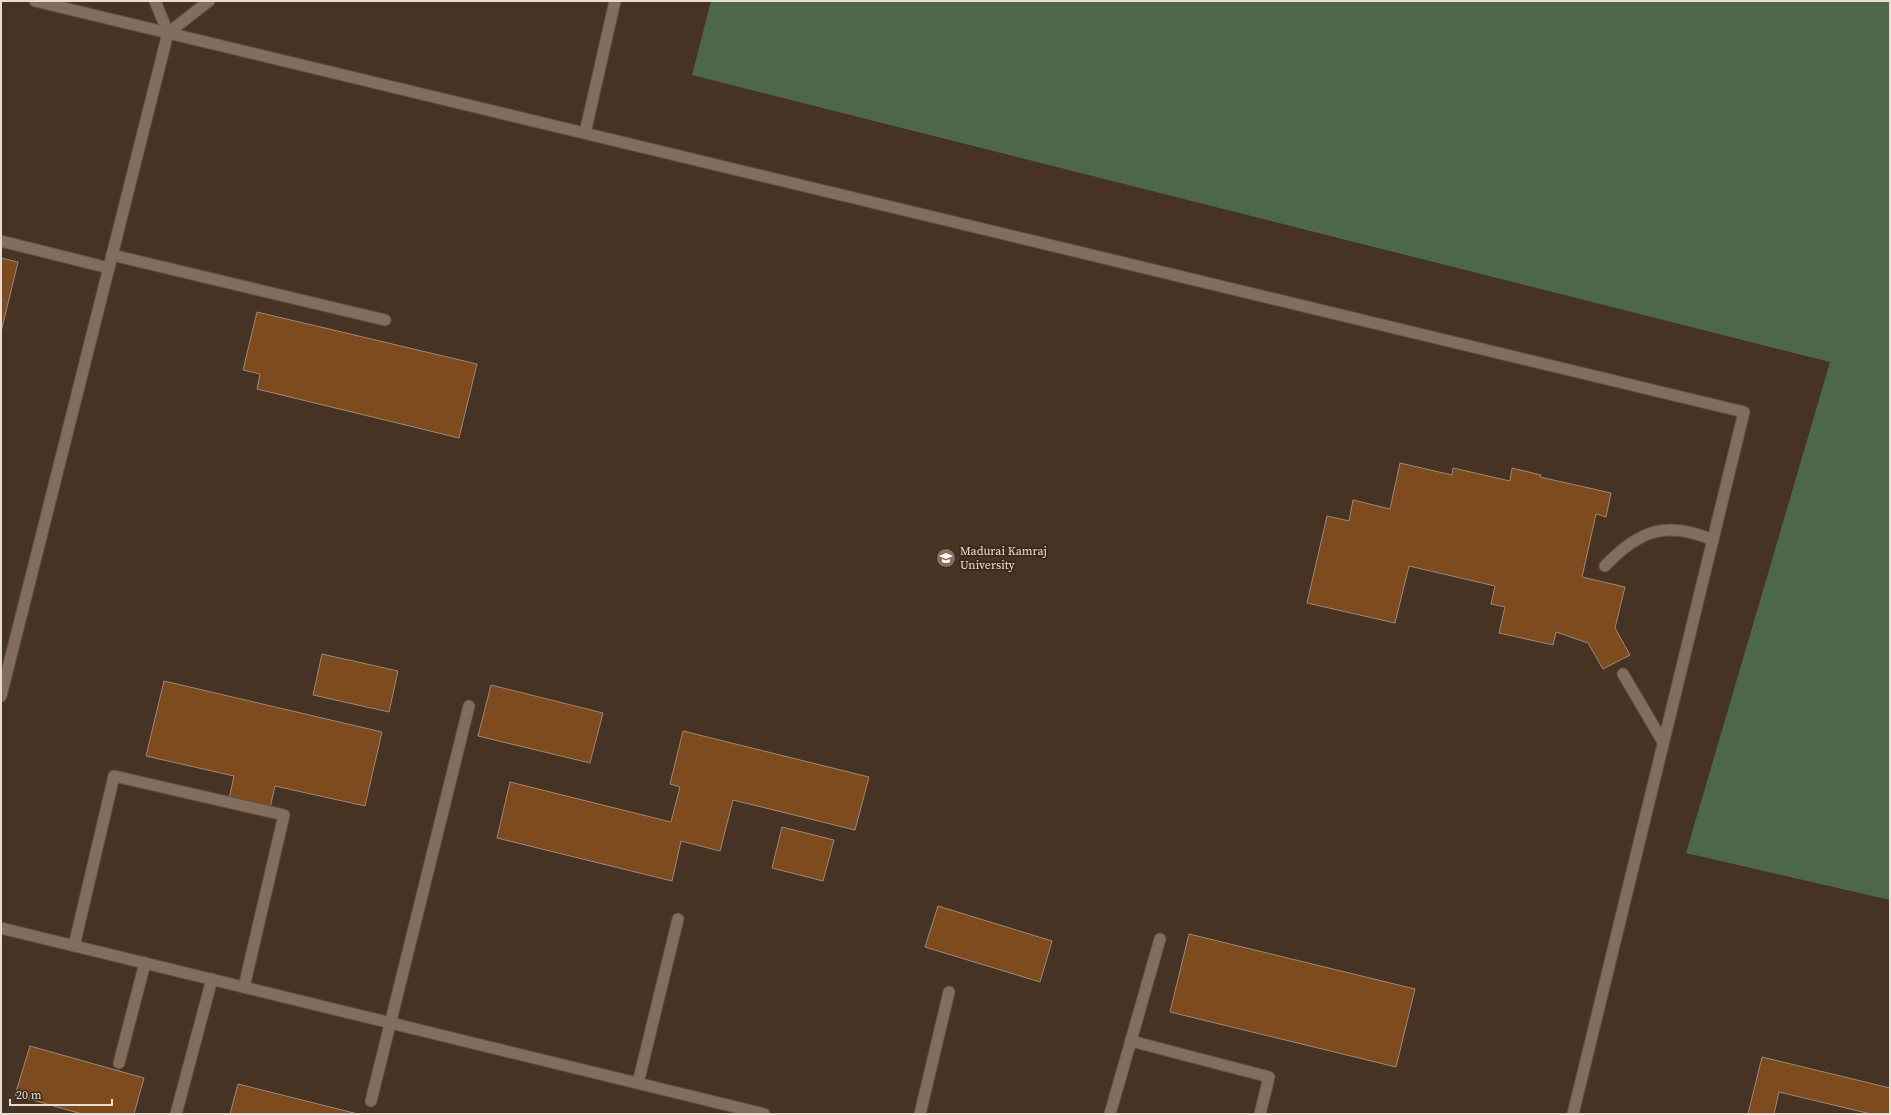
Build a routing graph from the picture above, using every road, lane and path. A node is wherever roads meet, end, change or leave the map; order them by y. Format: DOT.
graph roads {
  1 [pos="34,1"];
  2 [pos="155,1"];
  3 [pos="209,1"];
  4 [pos="615,1"];
  5 [pos="168,33"];
  6 [pos="585,133"];
  7 [pos="1,241"];
  8 [pos="112,255"];
  9 [pos="109,268"];
  10 [pos="385,320"];
  11 [pos="1713,540"];
  12 [pos="1606,566"];
  13 [pos="1623,674"];
  14 [pos="1,696"];
  15 [pos="469,706"];
  16 [pos="1663,742"];
  17 [pos="678,919"];
  18 [pos="1,928"];
  19 [pos="1160,939"];
  20 [pos="74,946"];
  21 [pos="145,963"];
  22 [pos="212,979"];
  23 [pos="244,987"];
  24 [pos="949,992"];
  25 [pos="390,1023"];
  26 [pos="1131,1041"];
  27 [pos="118,1063"];
  28 [pos="638,1083"];
  29 [pos="371,1101"];
  30 [pos="176,1114"];
  31 [pos="764,1114"];
  32 [pos="920,1114"];
  33 [pos="1110,1114"];
  34 [pos="1260,1114"];
  35 [pos="1572,1114"];
  1 -- 5 [label="lane"];
  2 -- 5 [label="lane"];
  3 -- 5 [label="lane"];
  4 -- 6 [label="lane"];
  5 -- 6 [label="lane"];
  5 -- 8 [label="lane"];
  6 -- 11 [label="lane"];
  7 -- 9 [label="lane"];
  8 -- 9 [label="lane"];
  8 -- 10 [label="lane"];
  9 -- 14 [label="lane"];
  11 -- 12 [label="lane"];
  11 -- 16 [label="lane"];
  13 -- 16 [label="lane"];
  15 -- 25 [label="lane"];
  16 -- 35 [label="lane"];
  17 -- 28 [label="lane"];
  18 -- 20 [label="lane"];
  19 -- 26 [label="lane"];
  20 -- 21 [label="lane"];
  20 -- 23 [label="lane"];
  21 -- 22 [label="lane"];
  21 -- 27 [label="lane"];
  22 -- 23 [label="lane"];
  22 -- 30 [label="lane"];
  23 -- 25 [label="lane"];
  24 -- 32 [label="lane"];
  25 -- 28 [label="lane"];
  25 -- 29 [label="lane"];
  26 -- 33 [label="lane"];
  26 -- 34 [label="lane"];
  28 -- 31 [label="lane"];
}
